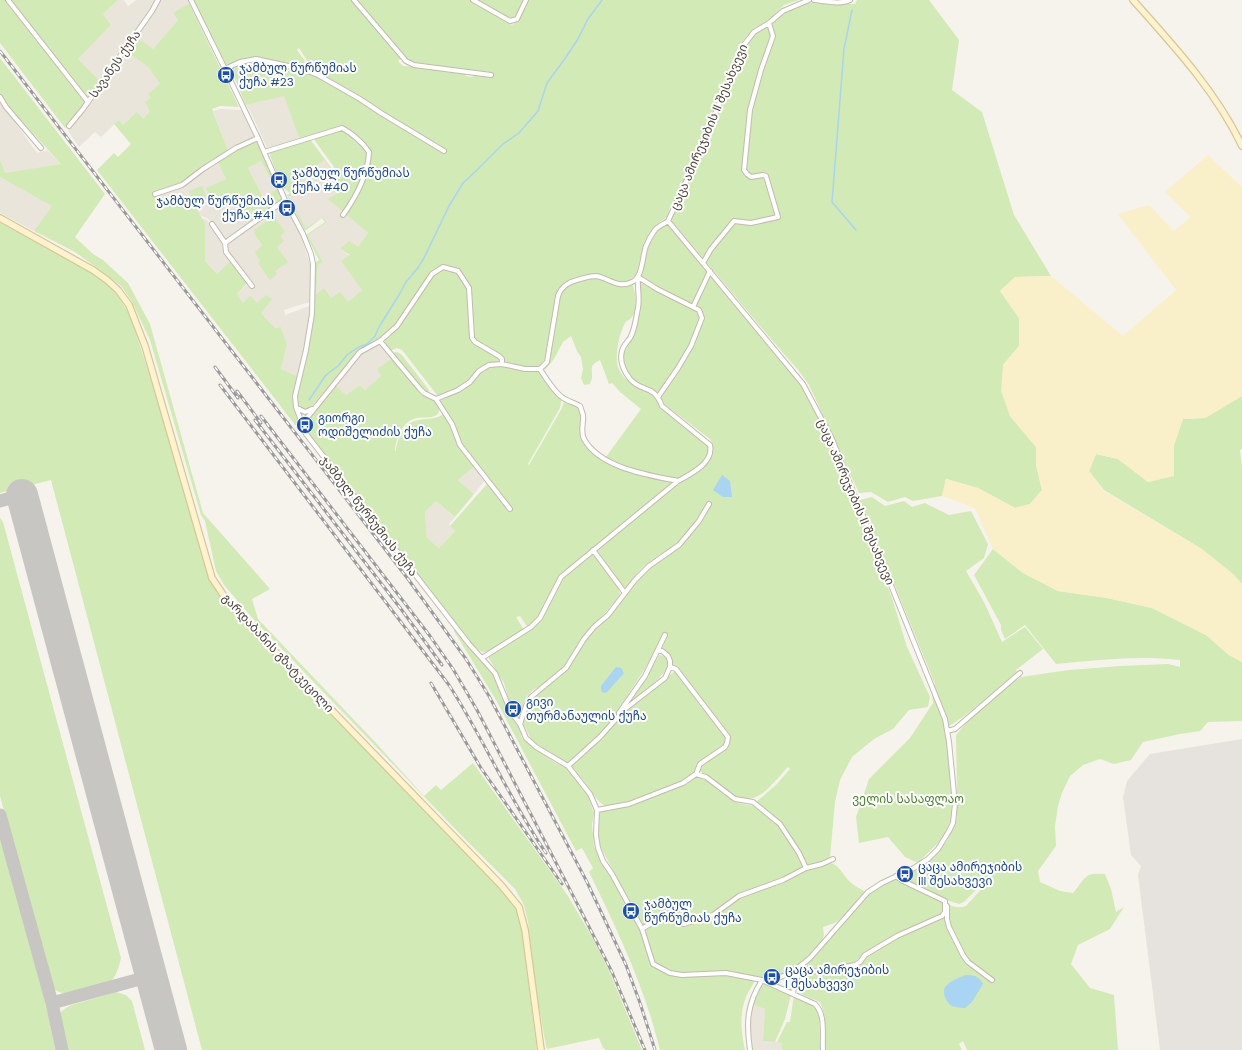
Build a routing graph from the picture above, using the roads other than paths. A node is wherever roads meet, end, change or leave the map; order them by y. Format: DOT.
graph roads {
  1 [pos="8,0"];
  2 [pos="158,0"];
  3 [pos="190,0"];
  4 [pos="355,0"];
  5 [pos="473,0"];
  6 [pos="526,0"];
  7 [pos="809,0"];
  8 [pos="814,0"];
  9 [pos="1133,0"];
  10 [pos="849,1"];
  11 [pos="769,23"];
  12 [pos="225,69"];
  13 [pos="491,75"];
  14 [pos="0,97"];
  15 [pos="88,102"];
  16 [pos="69,126"];
  17 [pos="258,138"];
  18 [pos="1242,146"];
  19 [pos="42,148"];
  20 [pos="264,152"];
  21 [pos="444,152"];
  22 [pos="155,194"];
  23 [pos="285,200"];
  24 [pos="343,215"];
  25 [pos="0,218"];
  26 [pos="668,221"];
  27 [pos="212,224"];
  28 [pos="225,243"];
  29 [pos="703,263"];
  30 [pos="710,271"];
  31 [pos="638,277"];
  32 [pos="252,286"];
  33 [pos="693,307"];
  34 [pos="380,341"];
  35 [pos="502,364"];
  36 [pos="540,369"];
  37 [pos="658,397"];
  38 [pos="436,399"];
  39 [pos="296,407"];
  40 [pos="315,407"];
  41 [pos="302,424"];
  42 [pos="678,481"];
  43 [pos="709,504"];
  44 [pos="510,509"];
  45 [pos="593,550"];
  46 [pos="625,593"];
  47 [pos="665,635"];
  48 [pos="658,651"];
  49 [pos="482,658"];
  50 [pos="670,667"];
  51 [pos="1020,673"];
  52 [pos="617,717"];
  53 [pos="520,724"];
  54 [pos="947,731"];
  55 [pos="568,766"];
  56 [pos="696,774"];
  57 [pos="597,810"];
  58 [pos="834,859"];
  59 [pos="806,868"];
  60 [pos="896,876"];
  61 [pos="945,901"];
  62 [pos="642,928"];
  63 [pos="762,980"];
  64 [pos="992,980"];
  65 [pos="766,982"];
  66 [pos="793,994"];
  67 [pos="540,1050"];
  68 [pos="750,1050"];
  69 [pos="823,1050"];
  1 -- 15 [label="street"];
  2 -- 15 [label="street, სავანეს ქუჩა"];
  3 -- 12 [label="street, ჯამბულ წურწუმიას ქუჩა"];
  4 -- 13 [label="street"];
  5 -- 6 [label="street"];
  7 -- 11 [label="street, ცაცა ამირეჯიბის II შესახვევი"];
  8 -- 10 [label="street"];
  9 -- 18 [label="main road"];
  11 -- 26 [label="street, ცაცა ამირეჯიბის II შესახვევი"];
  11 -- 29 [label="street"];
  12 -- 17 [label="street, ჯამბულ წურწუმიას ქუჩა"];
  12 -- 21 [label="street"];
  14 -- 19 [label="street"];
  15 -- 16 [label="street, სავანეს ქუჩა"];
  17 -- 20 [label="street, ჯამბულ წურწუმიას ქუჩა"];
  17 -- 22 [label="street"];
  20 -- 23 [label="street, ჯამბულ წურწუმიას ქუჩა"];
  20 -- 24 [label="street"];
  23 -- 28 [label="street"];
  23 -- 39 [label="street, ჯამბულ წურწუმიას ქუჩა"];
  25 -- 67 [label="main road, გარდაბანის გზატკეცილი"];
  26 -- 29 [label="street, ცაცა ამირეჯიბის II შესახვევი"];
  26 -- 31 [label="street"];
  27 -- 28 [label="street"];
  28 -- 32 [label="street"];
  29 -- 30 [label="street, ცაცა ამირეჯიბის II შესახვევი"];
  30 -- 33 [label="street"];
  30 -- 54 [label="street, ცაცა ამირეჯიბის II შესახვევი"];
  31 -- 33 [label="street"];
  31 -- 36 [label="street"];
  31 -- 37 [label="street"];
  33 -- 37 [label="street"];
  34 -- 35 [label="street"];
  34 -- 38 [label="street"];
  34 -- 40 [label="street"];
  35 -- 36 [label="street"];
  35 -- 38 [label="street"];
  36 -- 42 [label="street"];
  37 -- 42 [label="street"];
  38 -- 44 [label="street"];
  39 -- 40 [label="street"];
  39 -- 41 [label="street, ჯამბულ წურწუმიას ქუჩა"];
  40 -- 41 [label="street"];
  41 -- 49 [label="street, ჯამბულ წურწუმიას ქუჩა"];
  42 -- 45 [label="street"];
  43 -- 46 [label="street"];
  45 -- 46 [label="street"];
  45 -- 49 [label="street"];
  46 -- 53 [label="street"];
  47 -- 48 [label="street"];
  48 -- 50 [label="street"];
  48 -- 52 [label="street"];
  49 -- 53 [label="street, ჯამბულ წურწუმიას ქუჩა"];
  50 -- 52 [label="street"];
  50 -- 56 [label="street"];
  51 -- 54 [label="street"];
  52 -- 55 [label="street"];
  53 -- 55 [label="street, ჯამბულ წურწუმიას ქუჩა"];
  54 -- 60 [label="street, ცაცა ამირეჯიბის II შესახვევი"];
  55 -- 57 [label="street, ჯამბულ წურწუმიას ქუჩა"];
  56 -- 57 [label="street"];
  56 -- 59 [label="street"];
  57 -- 62 [label="street, ჯამბულ წურწუმიას ქუჩა"];
  58 -- 59 [label="street"];
  59 -- 62 [label="street"];
  60 -- 61 [label="street"];
  60 -- 65 [label="street, ცაცა ამირეჯიბის II შესახვევი"];
  61 -- 64 [label="street"];
  61 -- 66 [label="street"];
  62 -- 63 [label="street, ჯამბულ წურწუმიას ქუჩა"];
  63 -- 65 [label="street"];
  63 -- 68 [label="street"];
  65 -- 66 [label="street"];
  66 -- 69 [label="street"];
}
